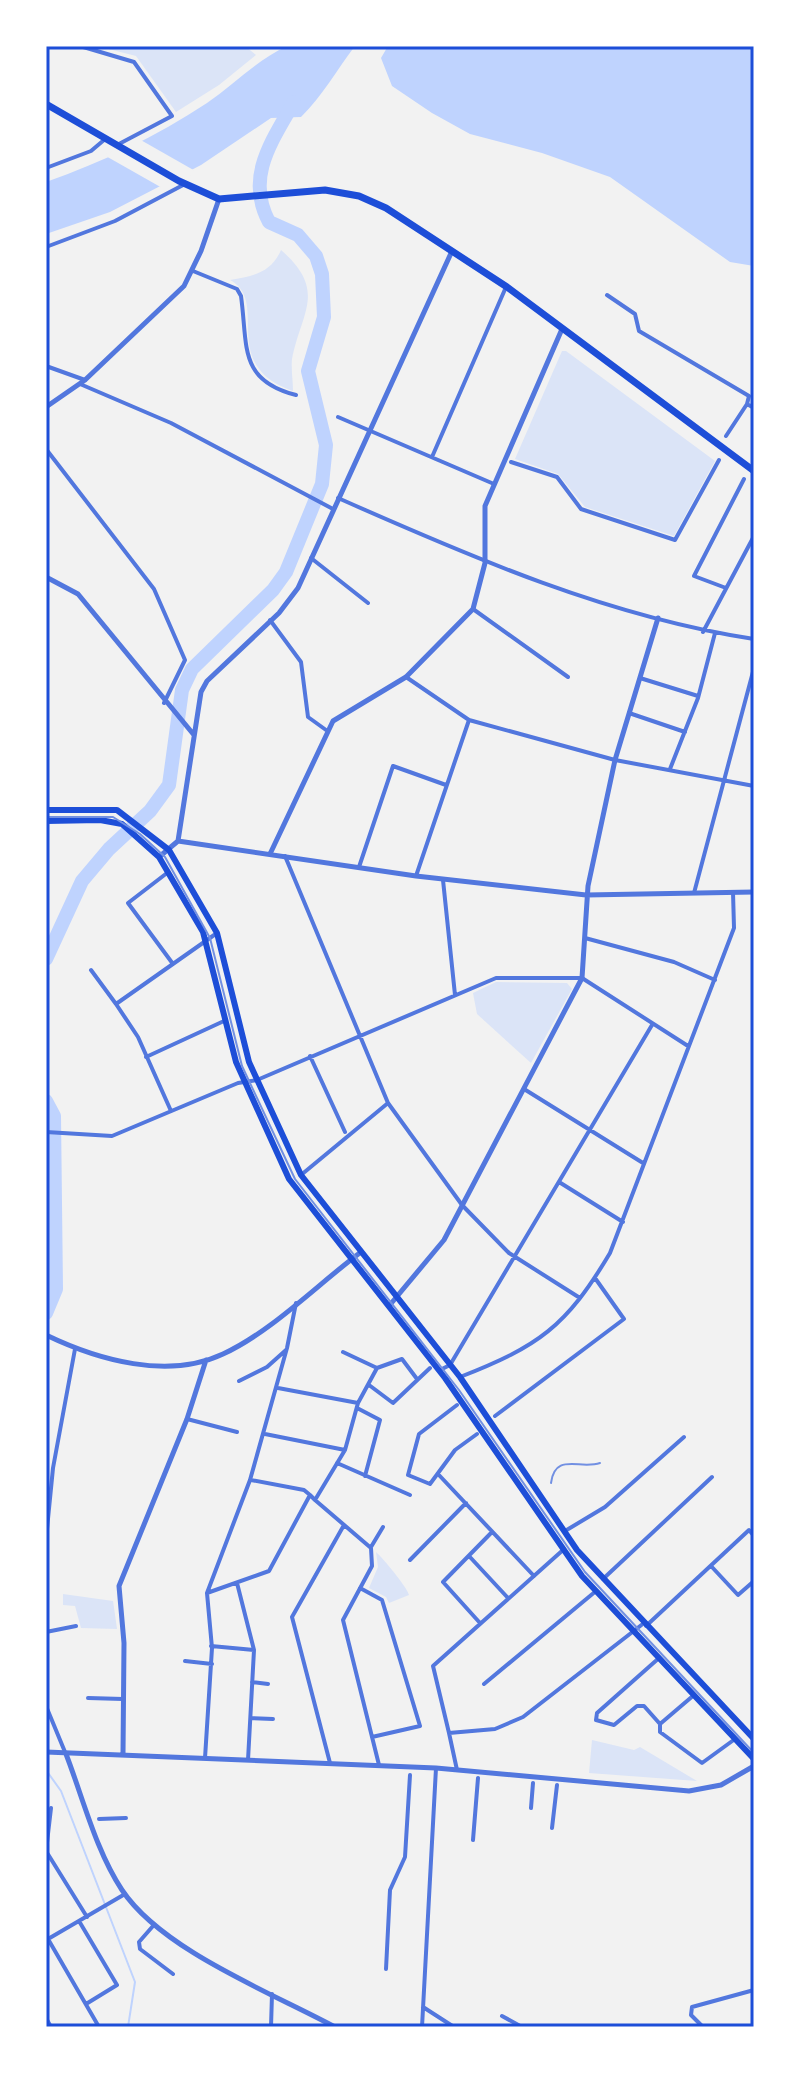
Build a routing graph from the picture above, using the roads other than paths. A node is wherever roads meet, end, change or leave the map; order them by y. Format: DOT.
graph roads {
  1 [pos="80,46"];
  2 [pos="46,104"];
  3 [pos="105,138"];
  4 [pos="119,146"];
  5 [pos="46,168"];
  6 [pos="182,183"];
  7 [pos="219,199"];
  8 [pos="46,247"];
  9 [pos="452,250"];
  10 [pos="193,271"];
  11 [pos="507,287"];
  12 [pos="607,295"];
  13 [pos="562,329"];
  14 [pos="46,366"];
  15 [pos="82,382"];
  16 [pos="296,395"];
  17 [pos="747,404"];
  18 [pos="46,407"];
  19 [pos="754,408"];
  20 [pos="338,417"];
  21 [pos="370,431"];
  22 [pos="726,436"];
  23 [pos="46,449"];
  24 [pos="432,457"];
  25 [pos="719,460"];
  26 [pos="511,462"];
  27 [pos="754,471"];
  28 [pos="744,479"];
  29 [pos="494,484"];
  30 [pos="338,498"];
  31 [pos="333,509"];
  32 [pos="754,536"];
  33 [pos="311,558"];
  34 [pos="485,563"];
  35 [pos="46,577"];
  36 [pos="726,588"];
  37 [pos="368,603"];
  38 [pos="473,609"];
  39 [pos="658,618"];
  40 [pos="270,620"];
  41 [pos="703,632"];
  42 [pos="715,633"];
  43 [pos="754,639"];
  44 [pos="754,668"];
  45 [pos="406,677"];
  46 [pos="568,677"];
  47 [pos="640,678"];
  48 [pos="698,696"];
  49 [pos="164,703"];
  50 [pos="629,713"];
  51 [pos="469,720"];
  52 [pos="326,730"];
  53 [pos="685,732"];
  54 [pos="194,735"];
  55 [pos="615,760"];
  56 [pos="670,769"];
  57 [pos="724,778"];
  58 [pos="446,785"];
  59 [pos="754,786"];
  60 [pos="46,810"];
  61 [pos="46,821"];
  62 [pos="178,841"];
  63 [pos="169,850"];
  64 [pos="270,854"];
  65 [pos="285,856"];
  66 [pos="159,857"];
  67 [pos="359,867"];
  68 [pos="168,872"];
  69 [pos="416,876"];
  70 [pos="443,880"];
  71 [pos="733,892"];
  72 [pos="754,892"];
  73 [pos="694,893"];
  74 [pos="586,895"];
  75 [pos="217,933"];
  76 [pos="585,938"];
  77 [pos="207,941"];
  78 [pos="173,964"];
  79 [pos="91,970"];
  80 [pos="582,978"];
  81 [pos="715,980"];
  82 [pos="455,995"];
  83 [pos="116,1004"];
  84 [pos="226,1021"];
  85 [pos="652,1025"];
  86 [pos="359,1035"];
  87 [pos="688,1046"];
  88 [pos="310,1056"];
  89 [pos="146,1057"];
  90 [pos="257,1080"];
  91 [pos="244,1082"];
  92 [pos="524,1089"];
  93 [pos="388,1103"];
  94 [pos="171,1111"];
  95 [pos="590,1130"];
  96 [pos="47,1132"];
  97 [pos="345,1132"];
  98 [pos="643,1163"];
  99 [pos="301,1175"];
  100 [pos="559,1182"];
  101 [pos="462,1205"];
  102 [pos="623,1222"];
  103 [pos="361,1252"];
  104 [pos="514,1257"];
  105 [pos="352,1259"];
  106 [pos="595,1278"];
  107 [pos="580,1298"];
  108 [pos="398,1299"];
  109 [pos="296,1302"];
  110 [pos="389,1306"];
  111 [pos="46,1335"];
  112 [pos="287,1348"];
  113 [pos="75,1349"];
  114 [pos="343,1352"];
  115 [pos="206,1360"];
  116 [pos="450,1365"];
  117 [pos="377,1368"];
  118 [pos="430,1368"];
  119 [pos="440,1370"];
  120 [pos="460,1377"];
  121 [pos="417,1379"];
  122 [pos="239,1381"];
  123 [pos="369,1385"];
  124 [pos="277,1388"];
  125 [pos="457,1405"];
  126 [pos="357,1406"];
  127 [pos="495,1416"];
  128 [pos="187,1419"];
  129 [pos="237,1432"];
  130 [pos="264,1433"];
  131 [pos="477,1434"];
  132 [pos="684,1437"];
  133 [pos="345,1450"];
  134 [pos="337,1463"];
  135 [pos="46,1467"];
  136 [pos="53,1468"];
  137 [pos="438,1474"];
  138 [pos="365,1476"];
  139 [pos="712,1477"];
  140 [pos="250,1480"];
  141 [pos="310,1495"];
  142 [pos="410,1495"];
  143 [pos="315,1500"];
  144 [pos="466,1503"];
  145 [pos="344,1525"];
  146 [pos="383,1527"];
  147 [pos="492,1531"];
  148 [pos="565,1531"];
  149 [pos="754,1536"];
  150 [pos="46,1539"];
  151 [pos="371,1547"];
  152 [pos="563,1550"];
  153 [pos="469,1556"];
  154 [pos="410,1560"];
  155 [pos="711,1566"];
  156 [pos="534,1576"];
  157 [pos="603,1579"];
  158 [pos="754,1581"];
  159 [pos="237,1583"];
  160 [pos="360,1588"];
  161 [pos="596,1591"];
  162 [pos="207,1593"];
  163 [pos="508,1599"];
  164 [pos="480,1623"];
  165 [pos="645,1625"];
  166 [pos="76,1626"];
  167 [pos="634,1631"];
  168 [pos="46,1632"];
  169 [pos="211,1646"];
  170 [pos="254,1650"];
  171 [pos="659,1658"];
  172 [pos="185,1661"];
  173 [pos="212,1664"];
  174 [pos="252,1682"];
  175 [pos="268,1684"];
  176 [pos="484,1684"];
  177 [pos="694,1695"];
  178 [pos="88,1698"];
  179 [pos="123,1699"];
  180 [pos="46,1706"];
  181 [pos="250,1718"];
  182 [pos="273,1719"];
  183 [pos="660,1724"];
  184 [pos="449,1733"];
  185 [pos="372,1737"];
  186 [pos="735,1739"];
  187 [pos="754,1739"];
  188 [pos="48,1752"];
  189 [pos="66,1754"];
  190 [pos="123,1754"];
  191 [pos="205,1758"];
  192 [pos="754,1759"];
  193 [pos="248,1760"];
  194 [pos="330,1763"];
  195 [pos="379,1765"];
  196 [pos="754,1766"];
  197 [pos="436,1768"];
  198 [pos="457,1770"];
  199 [pos="410,1775"];
  200 [pos="478,1778"];
  201 [pos="533,1783"];
  202 [pos="557,1785"];
  203 [pos="51,1808"];
  204 [pos="531,1808"];
  205 [pos="126,1818"];
  206 [pos="99,1819"];
  207 [pos="552,1828"];
  208 [pos="473,1840"];
  209 [pos="125,1894"];
  210 [pos="87,1917"];
  211 [pos="79,1921"];
  212 [pos="153,1926"];
  213 [pos="47,1938"];
  214 [pos="386,1969"];
  215 [pos="173,1974"];
  216 [pos="754,1990"];
  217 [pos="272,1993"];
  218 [pos="86,2004"];
  219 [pos="423,2007"];
  220 [pos="502,2016"];
  221 [pos="46,2018"];
  222 [pos="51,2027"];
  223 [pos="99,2027"];
  224 [pos="271,2027"];
  225 [pos="335,2027"];
  226 [pos="422,2027"];
  227 [pos="454,2027"];
  228 [pos="522,2027"];
  229 [pos="703,2027"];
  1 -- 4 [label="street"];
  2 -- 3 [label="highway"];
  3 -- 4 [label="highway"];
  3 -- 5 [label="street"];
  4 -- 6 [label="highway"];
  6 -- 7 [label="highway"];
  6 -- 8 [label="street"];
  7 -- 9 [label="highway"];
  7 -- 10 [label="street"];
  9 -- 11 [label="highway"];
  9 -- 21 [label="street"];
  10 -- 15 [label="street"];
  10 -- 16 [label="street"];
  11 -- 13 [label="highway"];
  11 -- 24 [label="street"];
  12 -- 17 [label="street"];
  13 -- 27 [label="highway"];
  13 -- 29 [label="street"];
  14 -- 15 [label="street"];
  15 -- 18 [label="street"];
  15 -- 31 [label="street"];
  17 -- 19 [label="street"];
  17 -- 22 [label="street"];
  20 -- 21 [label="street"];
  21 -- 24 [label="street"];
  21 -- 30 [label="street"];
  23 -- 49 [label="street"];
  24 -- 29 [label="street"];
  25 -- 26 [label="street"];
  28 -- 36 [label="street"];
  29 -- 34 [label="street"];
  30 -- 31 [label="street"];
  30 -- 34 [label="street"];
  31 -- 33 [label="street"];
  32 -- 36 [label="street"];
  33 -- 37 [label="street"];
  33 -- 40 [label="street"];
  34 -- 38 [label="street"];
  34 -- 39 [label="street"];
  35 -- 49 [label="street"];
  36 -- 41 [label="street"];
  38 -- 45 [label="street"];
  38 -- 46 [label="street"];
  39 -- 41 [label="street"];
  39 -- 47 [label="street"];
  40 -- 52 [label="street"];
  40 -- 54 [label="street"];
  41 -- 42 [label="street"];
  42 -- 43 [label="street"];
  42 -- 48 [label="street"];
  44 -- 57 [label="street"];
  45 -- 51 [label="street"];
  45 -- 52 [label="street"];
  47 -- 48 [label="street"];
  47 -- 50 [label="street"];
  48 -- 53 [label="street"];
  49 -- 54 [label="street"];
  50 -- 53 [label="street"];
  50 -- 55 [label="street"];
  51 -- 55 [label="street"];
  51 -- 58 [label="street"];
  52 -- 64 [label="street"];
  53 -- 56 [label="street"];
  54 -- 62 [label="street"];
  55 -- 56 [label="street"];
  55 -- 74 [label="street"];
  56 -- 57 [label="street"];
  57 -- 59 [label="street"];
  57 -- 73 [label="street"];
  58 -- 67 [label="street"];
  58 -- 69 [label="street"];
  60 -- 63 [label="main road"];
  61 -- 66 [label="main road"];
  62 -- 63 [label="street"];
  62 -- 64 [label="street"];
  63 -- 66 [label="street"];
  63 -- 75 [label="main road"];
  64 -- 65 [label="street"];
  65 -- 67 [label="street"];
  65 -- 86 [label="street"];
  66 -- 68 [label="main road"];
  67 -- 69 [label="street"];
  68 -- 77 [label="main road"];
  68 -- 78 [label="street"];
  69 -- 70 [label="street"];
  70 -- 74 [label="street"];
  70 -- 82 [label="street"];
  71 -- 72 [label="street"];
  71 -- 73 [label="street"];
  71 -- 81 [label="street"];
  73 -- 74 [label="street"];
  74 -- 76 [label="street"];
  75 -- 77 [label="street"];
  75 -- 90 [label="main road"];
  76 -- 80 [label="street"];
  76 -- 81 [label="street"];
  77 -- 78 [label="street"];
  77 -- 84 [label="main road"];
  78 -- 83 [label="street"];
  79 -- 83 [label="street"];
  80 -- 82 [label="street"];
  80 -- 85 [label="street"];
  80 -- 92 [label="street"];
  81 -- 87 [label="street"];
  82 -- 86 [label="street"];
  83 -- 89 [label="street"];
  84 -- 89 [label="street"];
  84 -- 91 [label="main road"];
  85 -- 87 [label="street"];
  85 -- 95 [label="street"];
  86 -- 88 [label="street"];
  86 -- 93 [label="street"];
  87 -- 98 [label="street"];
  88 -- 90 [label="street"];
  88 -- 97 [label="street"];
  89 -- 94 [label="street"];
  90 -- 91 [label="street"];
  90 -- 99 [label="main road"];
  91 -- 94 [label="street"];
  91 -- 105 [label="main road"];
  92 -- 95 [label="street"];
  92 -- 101 [label="street"];
  93 -- 99 [label="street"];
  93 -- 101 [label="street"];
  94 -- 96 [label="street"];
  95 -- 98 [label="street"];
  95 -- 100 [label="street"];
  98 -- 102 [label="street"];
  99 -- 103 [label="main road"];
  100 -- 102 [label="street"];
  100 -- 104 [label="street"];
  101 -- 104 [label="street"];
  101 -- 108 [label="street"];
  102 -- 106 [label="street"];
  103 -- 105 [label="street"];
  103 -- 108 [label="main road"];
  104 -- 107 [label="street"];
  104 -- 116 [label="street"];
  105 -- 109 [label="street"];
  105 -- 110 [label="main road"];
  106 -- 107 [label="street"];
  106 -- 127 [label="street"];
  107 -- 120 [label="street"];
  108 -- 110 [label="street"];
  108 -- 116 [label="main road"];
  109 -- 112 [label="street"];
  109 -- 115 [label="street"];
  110 -- 119 [label="main road"];
  111 -- 113 [label="street"];
  112 -- 122 [label="street"];
  112 -- 124 [label="street"];
  113 -- 115 [label="street"];
  113 -- 136 [label="street"];
  114 -- 117 [label="street"];
  115 -- 128 [label="street"];
  116 -- 119 [label="street"];
  116 -- 120 [label="main road"];
  117 -- 121 [label="street"];
  117 -- 123 [label="street"];
  118 -- 121 [label="street"];
  119 -- 152 [label="main road"];
  120 -- 148 [label="main road"];
  121 -- 123 [label="street"];
  123 -- 126 [label="street"];
  124 -- 126 [label="street"];
  124 -- 130 [label="street"];
  125 -- 137 [label="street"];
  126 -- 133 [label="street"];
  126 -- 138 [label="street"];
  128 -- 129 [label="street"];
  128 -- 179 [label="street"];
  130 -- 133 [label="street"];
  130 -- 140 [label="street"];
  131 -- 137 [label="street"];
  132 -- 148 [label="street"];
  133 -- 134 [label="street"];
  134 -- 138 [label="street"];
  134 -- 143 [label="street"];
  135 -- 136 [label="street"];
  136 -- 150 [label="street"];
  137 -- 144 [label="street"];
  138 -- 142 [label="street"];
  139 -- 157 [label="street"];
  140 -- 141 [label="street"];
  140 -- 162 [label="street"];
  141 -- 143 [label="street"];
  141 -- 159 [label="street"];
  143 -- 145 [label="street"];
  144 -- 147 [label="street"];
  144 -- 154 [label="street"];
  145 -- 151 [label="street"];
  145 -- 194 [label="street"];
  146 -- 151 [label="street"];
  147 -- 153 [label="street"];
  147 -- 156 [label="street"];
  148 -- 157 [label="main road"];
  149 -- 155 [label="street"];
  151 -- 160 [label="street"];
  152 -- 156 [label="street"];
  152 -- 161 [label="main road"];
  153 -- 163 [label="street"];
  153 -- 164 [label="street"];
  155 -- 158 [label="street"];
  155 -- 165 [label="street"];
  156 -- 163 [label="street"];
  157 -- 165 [label="main road"];
  159 -- 162 [label="street"];
  159 -- 170 [label="street"];
  160 -- 185 [label="street"];
  160 -- 185 [label="street"];
  161 -- 167 [label="main road"];
  161 -- 176 [label="street"];
  162 -- 169 [label="street"];
  163 -- 164 [label="street"];
  164 -- 184 [label="street"];
  165 -- 167 [label="street"];
  165 -- 187 [label="main road"];
  166 -- 168 [label="street"];
  167 -- 171 [label="main road"];
  167 -- 184 [label="street"];
  169 -- 170 [label="street"];
  169 -- 173 [label="street"];
  170 -- 174 [label="street"];
  171 -- 177 [label="main road"];
  171 -- 183 [label="street"];
  172 -- 173 [label="street"];
  173 -- 191 [label="street"];
  174 -- 175 [label="street"];
  174 -- 181 [label="street"];
  177 -- 183 [label="street"];
  177 -- 186 [label="main road"];
  178 -- 179 [label="street"];
  179 -- 190 [label="street"];
  180 -- 189 [label="street"];
  181 -- 182 [label="street"];
  181 -- 193 [label="street"];
  183 -- 186 [label="street"];
  184 -- 198 [label="street"];
  185 -- 195 [label="street"];
  186 -- 192 [label="main road"];
  188 -- 189 [label="street"];
  189 -- 190 [label="street"];
  189 -- 209 [label="street"];
  190 -- 191 [label="street"];
  191 -- 193 [label="street"];
  193 -- 194 [label="street"];
  194 -- 195 [label="street"];
  195 -- 197 [label="street"];
  196 -- 198 [label="street"];
  197 -- 198 [label="street"];
  197 -- 219 [label="street"];
  199 -- 214 [label="street"];
  200 -- 208 [label="street"];
  201 -- 204 [label="street"];
  202 -- 207 [label="street"];
  203 -- 210 [label="street"];
  205 -- 206 [label="street"];
  209 -- 210 [label="street"];
  209 -- 212 [label="street"];
  210 -- 211 [label="street"];
  211 -- 213 [label="street"];
  211 -- 218 [label="street"];
  212 -- 215 [label="street"];
  212 -- 217 [label="street"];
  213 -- 218 [label="street"];
  216 -- 229 [label="street"];
  217 -- 224 [label="street"];
  217 -- 225 [label="street"];
  218 -- 223 [label="street"];
  219 -- 226 [label="street"];
  219 -- 227 [label="street"];
  220 -- 228 [label="street"];
  221 -- 222 [label="street"];
}
